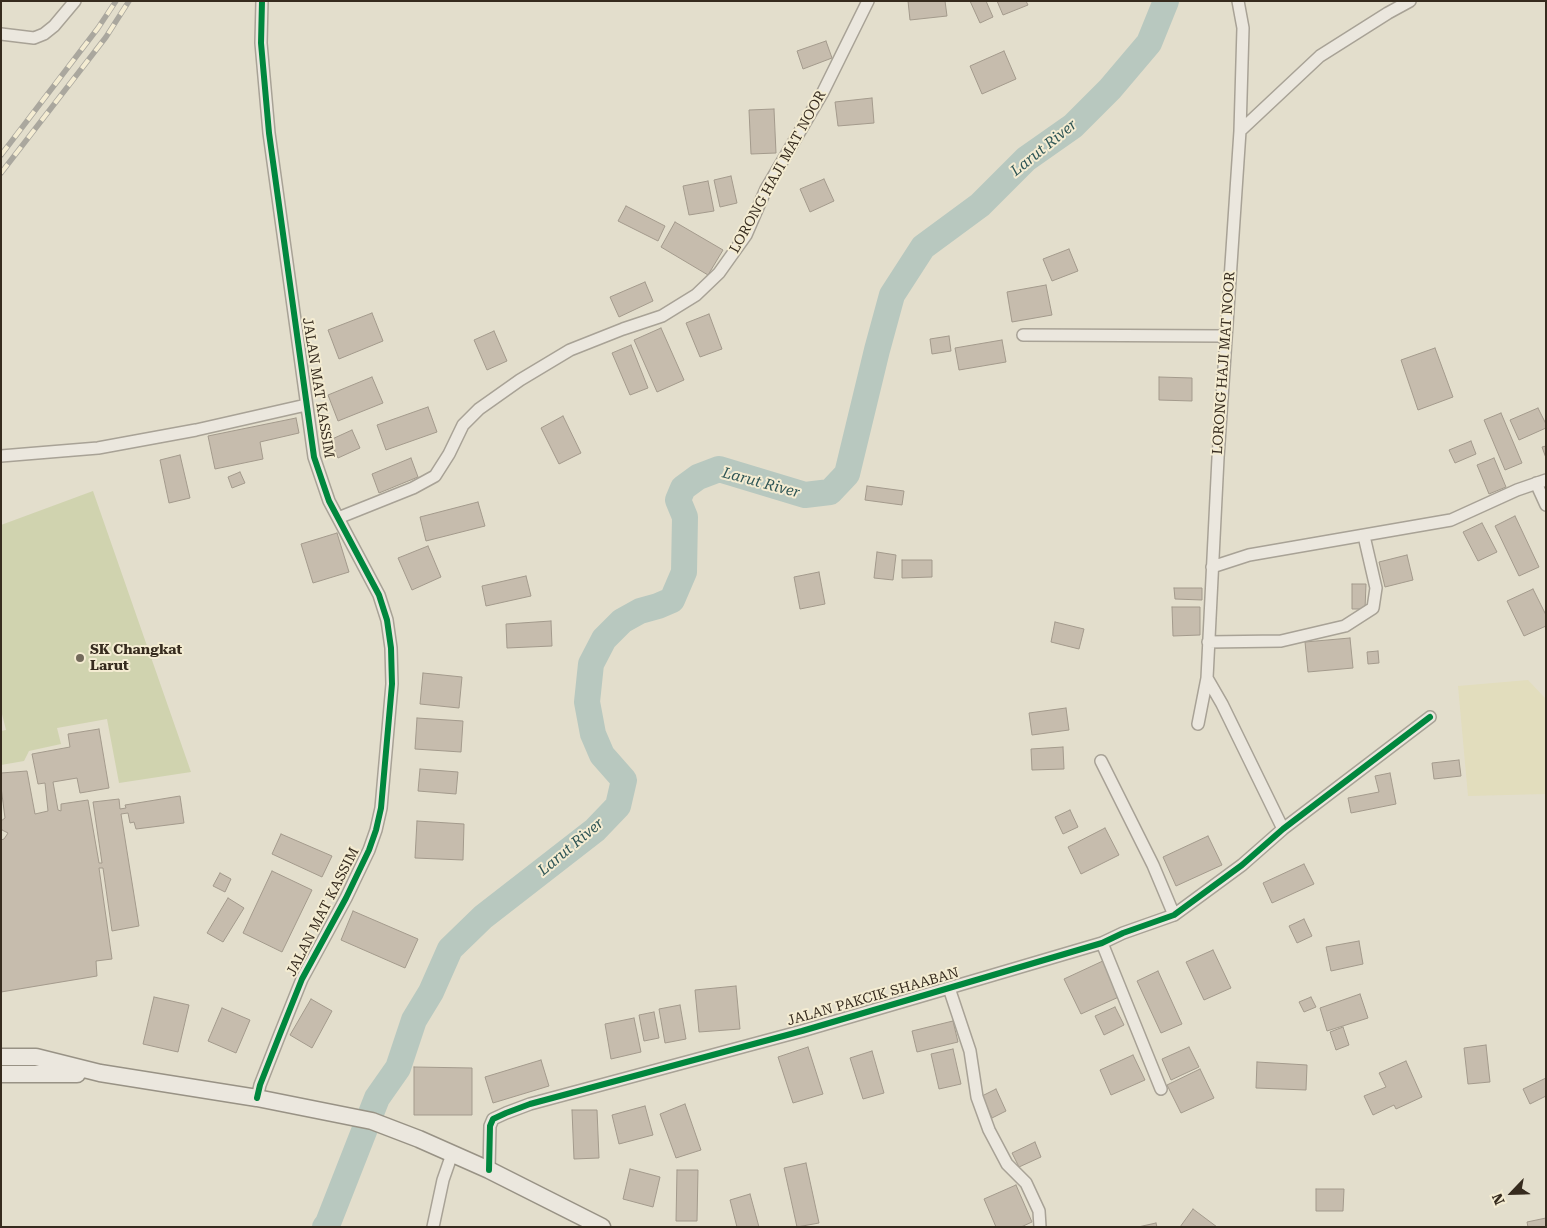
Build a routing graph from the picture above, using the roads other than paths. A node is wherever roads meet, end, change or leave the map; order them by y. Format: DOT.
graph roads {
  1 [pos="75,1"];
  2 [pos="262,1"];
  3 [pos="868,1"];
  4 [pos="1238,1"];
  5 [pos="1410,1"];
  6 [pos="1387,7"];
  7 [pos="1,34"];
  8 [pos="1240,131"];
  9 [pos="1022,335"];
  10 [pos="1225,336"];
  11 [pos="306,405"];
  12 [pos="1,456"];
  13 [pos="1541,481"];
  14 [pos="1546,505"];
  15 [pos="338,518"];
  16 [pos="1364,536"];
  17 [pos="1212,567"];
  18 [pos="1208,642"];
  19 [pos="1207,678"];
  20 [pos="1430,717"];
  21 [pos="1198,724"];
  22 [pos="1101,761"];
  23 [pos="1283,829"];
  24 [pos="1174,915"];
  25 [pos="1102,943"];
  26 [pos="949,988"];
  27 [pos="1,1048"];
  28 [pos="1,1057"];
  29 [pos="36,1057"];
  30 [pos="100,1073"];
  31 [pos="1,1074"];
  32 [pos="1161,1089"];
  33 [pos="257,1098"];
  34 [pos="452,1154"];
  35 [pos="488,1170"];
  36 [pos="433,1227"];
  37 [pos="602,1227"];
  38 [pos="1040,1227"];
  1 -- 7 [label="street"];
  2 -- 11 [label="street, JALAN MAT KASSIM"];
  3 -- 15 [label="street, LORONG HAJI MAT NOOR"];
  4 -- 8 [label="street, LORONG HAJI MAT NOOR"];
  5 -- 6 [label="street"];
  6 -- 8 [label="street"];
  8 -- 10 [label="street, LORONG HAJI MAT NOOR"];
  9 -- 10 [label="street"];
  10 -- 17 [label="street, LORONG HAJI MAT NOOR"];
  11 -- 12 [label="street"];
  11 -- 15 [label="street, JALAN MAT KASSIM"];
  13 -- 14 [label="street"];
  13 -- 16 [label="street"];
  15 -- 33 [label="street, JALAN MAT KASSIM"];
  16 -- 17 [label="street"];
  16 -- 18 [label="street"];
  17 -- 18 [label="street, LORONG HAJI MAT NOOR"];
  18 -- 19 [label="street, LORONG HAJI MAT NOOR"];
  19 -- 21 [label="street, LORONG HAJI MAT NOOR"];
  19 -- 23 [label="street"];
  20 -- 23 [label="street, JALAN PAKCIK SHAABAN"];
  22 -- 24 [label="street"];
  23 -- 24 [label="street, JALAN PAKCIK SHAABAN"];
  24 -- 25 [label="street, JALAN PAKCIK SHAABAN"];
  25 -- 26 [label="street, JALAN PAKCIK SHAABAN"];
  25 -- 32 [label="street"];
  26 -- 35 [label="street, JALAN PAKCIK SHAABAN"];
  26 -- 38 [label="street"];
  27 -- 29 [label="street"];
  28 -- 29 [label="main road"];
  29 -- 30 [label="main road"];
  30 -- 31 [label="main road"];
  30 -- 33 [label="main road"];
  33 -- 34 [label="main road"];
  34 -- 35 [label="main road"];
  34 -- 36 [label="street"];
  35 -- 37 [label="main road"];
}
